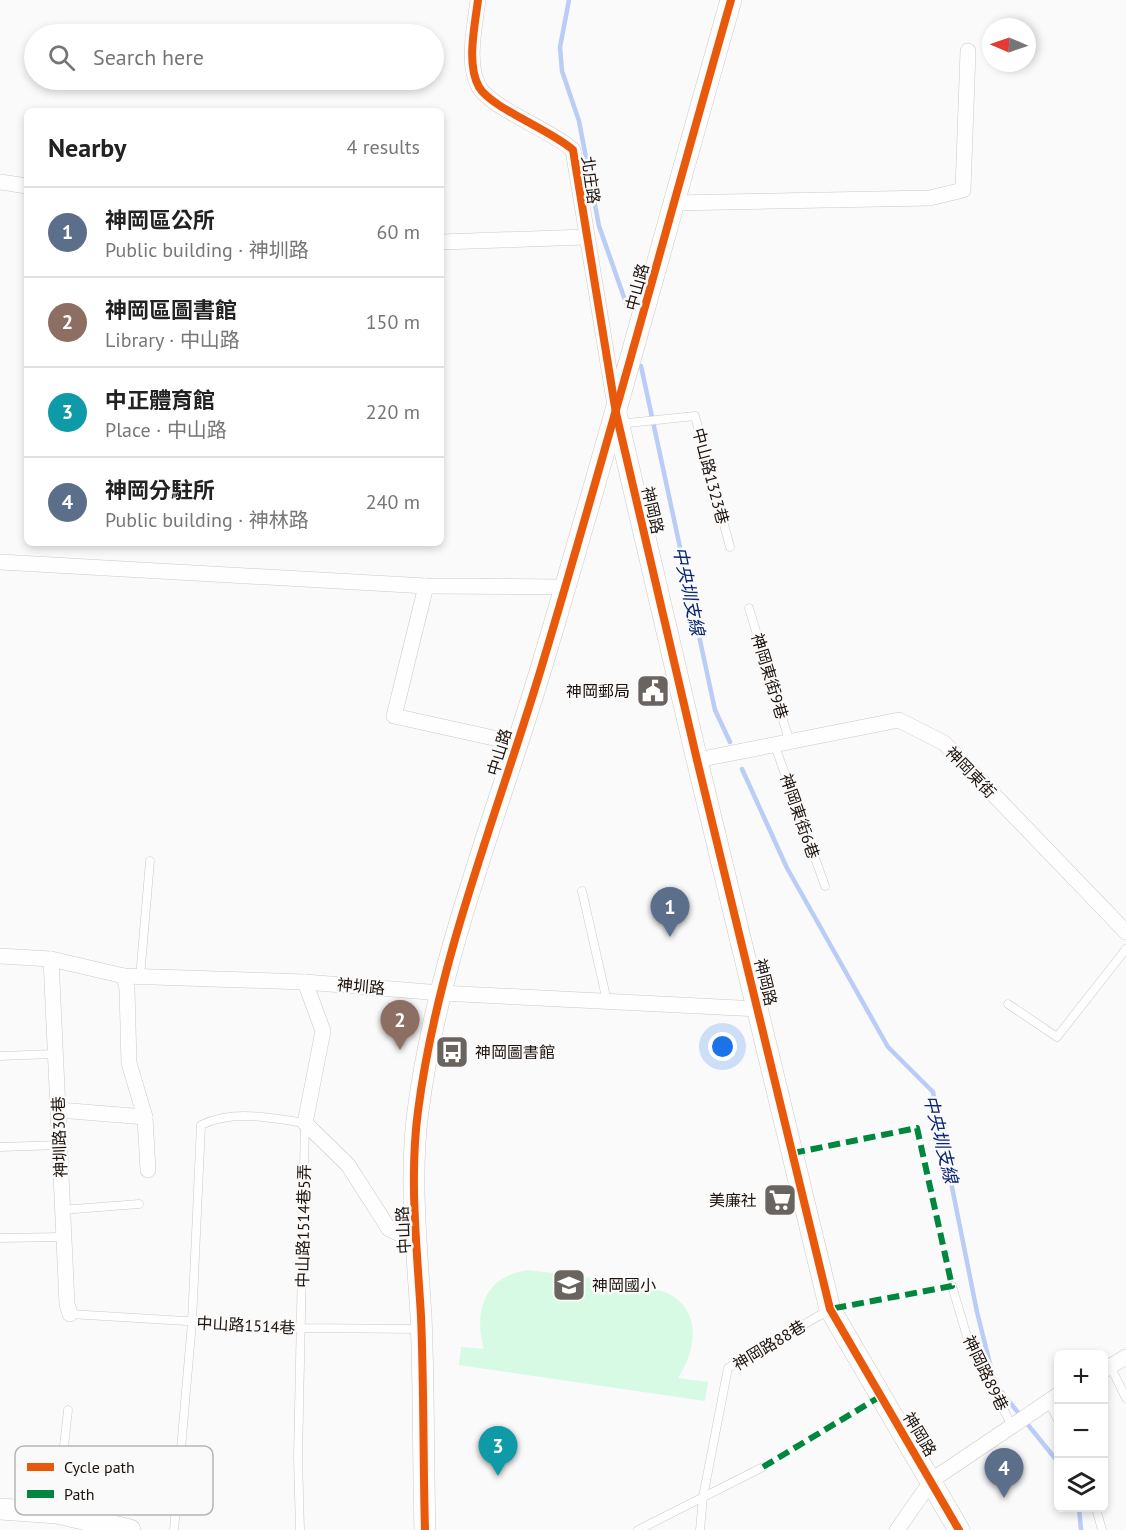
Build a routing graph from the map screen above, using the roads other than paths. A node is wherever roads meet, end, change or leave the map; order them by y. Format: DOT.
graph roads {
  1 [pos="478,0"];
  2 [pos="731,0"];
  3 [pos="968,51"];
  4 [pos="0,182"];
  5 [pos="24,186"];
  6 [pos="673,203"];
  7 [pos="586,237"];
  8 [pos="444,242"];
  9 [pos="616,413"];
  10 [pos="730,546"];
  11 [pos="0,562"];
  12 [pos="426,586"];
  13 [pos="564,587"];
  14 [pos="749,608"];
  15 [pos="516,742"];
  16 [pos="783,744"];
  17 [pos="697,760"];
  18 [pos="150,861"];
  19 [pos="825,886"];
  20 [pos="582,891"];
  21 [pos="1126,932"];
  22 [pos="1126,949"];
  23 [pos="0,956"];
  24 [pos="51,959"];
  25 [pos="124,976"];
  26 [pos="140,977"];
  27 [pos="305,982"];
  28 [pos="441,993"];
  29 [pos="607,1001"];
  30 [pos="1008,1004"];
  31 [pos="759,1009"];
  32 [pos="54,1054"];
  33 [pos="0,1056"];
  34 [pos="59,1110"];
  35 [pos="145,1117"];
  36 [pos="305,1124"];
  37 [pos="60,1145"];
  38 [pos="0,1147"];
  39 [pos="148,1170"];
  40 [pos="139,1204"];
  41 [pos="61,1210"];
  42 [pos="62,1237"];
  43 [pos="0,1238"];
  44 [pos="417,1242"];
  45 [pos="952,1286"];
  46 [pos="830,1309"];
  47 [pos="70,1314"];
  48 [pos="192,1322"];
  49 [pos="301,1328"];
  50 [pos="421,1329"];
  51 [pos="1126,1357"];
  52 [pos="1108,1367"];
  53 [pos="1108,1370"];
  54 [pos="1053,1398"];
  55 [pos="1126,1398"];
  56 [pos="68,1410"];
  57 [pos="1019,1420"];
  58 [pos="64,1446"];
  59 [pos="181,1446"];
  60 [pos="763,1467"];
  61 [pos="932,1480"];
  62 [pos="703,1497"];
  63 [pos="0,1509"];
  64 [pos="15,1510"];
  65 [pos="1097,1512"];
  66 [pos="66,1515"];
  67 [pos="175,1515"];
  68 [pos="130,1530"];
  69 [pos="174,1530"];
  70 [pos="300,1530"];
  71 [pos="425,1530"];
  72 [pos="638,1530"];
  73 [pos="700,1530"];
  74 [pos="897,1530"];
  75 [pos="958,1530"];
  76 [pos="1102,1530"];
  1 -- 7 [label="street, 北庄路"];
  2 -- 6 [label="street, 中山路"];
  3 -- 6 [label="street"];
  4 -- 5 [label="street"];
  6 -- 9 [label="street, 中山路"];
  7 -- 8 [label="street"];
  7 -- 9 [label="street, 北庄路"];
  9 -- 10 [label="lane, 中山路1323巷"];
  9 -- 13 [label="street, 中山路"];
  9 -- 17 [label="street, 神岡路"];
  11 -- 12 [label="street"];
  12 -- 13 [label="street"];
  12 -- 15 [label="street"];
  13 -- 15 [label="street, 中山路"];
  14 -- 16 [label="lane, 神岡東街9巷"];
  15 -- 28 [label="street, 中山路"];
  16 -- 17 [label="street, 神岡東街"];
  16 -- 19 [label="lane, 神岡東街6巷"];
  16 -- 21 [label="street, 神岡東街"];
  17 -- 31 [label="street, 神岡路"];
  18 -- 26 [label="lane"];
  20 -- 29 [label="lane"];
  22 -- 30 [label="lane"];
  23 -- 24 [label="street, 神圳路"];
  24 -- 25 [label="street, 神圳路"];
  24 -- 32 [label="street, 神圳路30巷"];
  25 -- 26 [label="street, 神圳路"];
  25 -- 35 [label="street"];
  26 -- 27 [label="street, 神圳路"];
  27 -- 28 [label="street, 神圳路"];
  27 -- 36 [label="street"];
  28 -- 29 [label="street, 神圳路"];
  28 -- 44 [label="street, 中山路"];
  29 -- 31 [label="street, 神圳路"];
  31 -- 46 [label="street, 神岡路"];
  32 -- 33 [label="lane"];
  32 -- 34 [label="street, 神圳路30巷"];
  34 -- 35 [label="street"];
  34 -- 37 [label="street, 神圳路30巷"];
  35 -- 39 [label="street"];
  36 -- 44 [label="street"];
  36 -- 48 [label="lane"];
  36 -- 49 [label="lane, 中山路1514巷5弄"];
  37 -- 38 [label="lane"];
  37 -- 41 [label="street, 神圳路30巷"];
  40 -- 41 [label="lane"];
  41 -- 42 [label="street, 神圳路30巷"];
  42 -- 43 [label="lane"];
  42 -- 47 [label="street, 神圳路30巷"];
  44 -- 50 [label="street, 中山路"];
  45 -- 57 [label="lane, 神岡路89巷"];
  46 -- 61 [label="street, 神岡路"];
  46 -- 62 [label="lane, 神岡路88巷"];
  47 -- 48 [label="lane, 中山路1514巷"];
  48 -- 49 [label="lane, 中山路1514巷"];
  48 -- 59 [label="lane"];
  49 -- 50 [label="lane, 中山路1514巷"];
  49 -- 70 [label="lane, 中山路1514巷5弄"];
  50 -- 71 [label="street, 中山路"];
  51 -- 52 [label="street"];
  53 -- 55 [label="lane"];
  54 -- 57 [label="street"];
  56 -- 58 [label="lane"];
  57 -- 61 [label="street"];
  60 -- 62 [label="lane"];
  61 -- 74 [label="street"];
  61 -- 75 [label="street, 神岡路"];
  62 -- 72 [label="lane"];
  62 -- 73 [label="lane, 神岡路88巷"];
  63 -- 64 [label="street"];
  65 -- 76 [label="lane"];
  66 -- 68 [label="street"];
  67 -- 69 [label="lane"];
}
